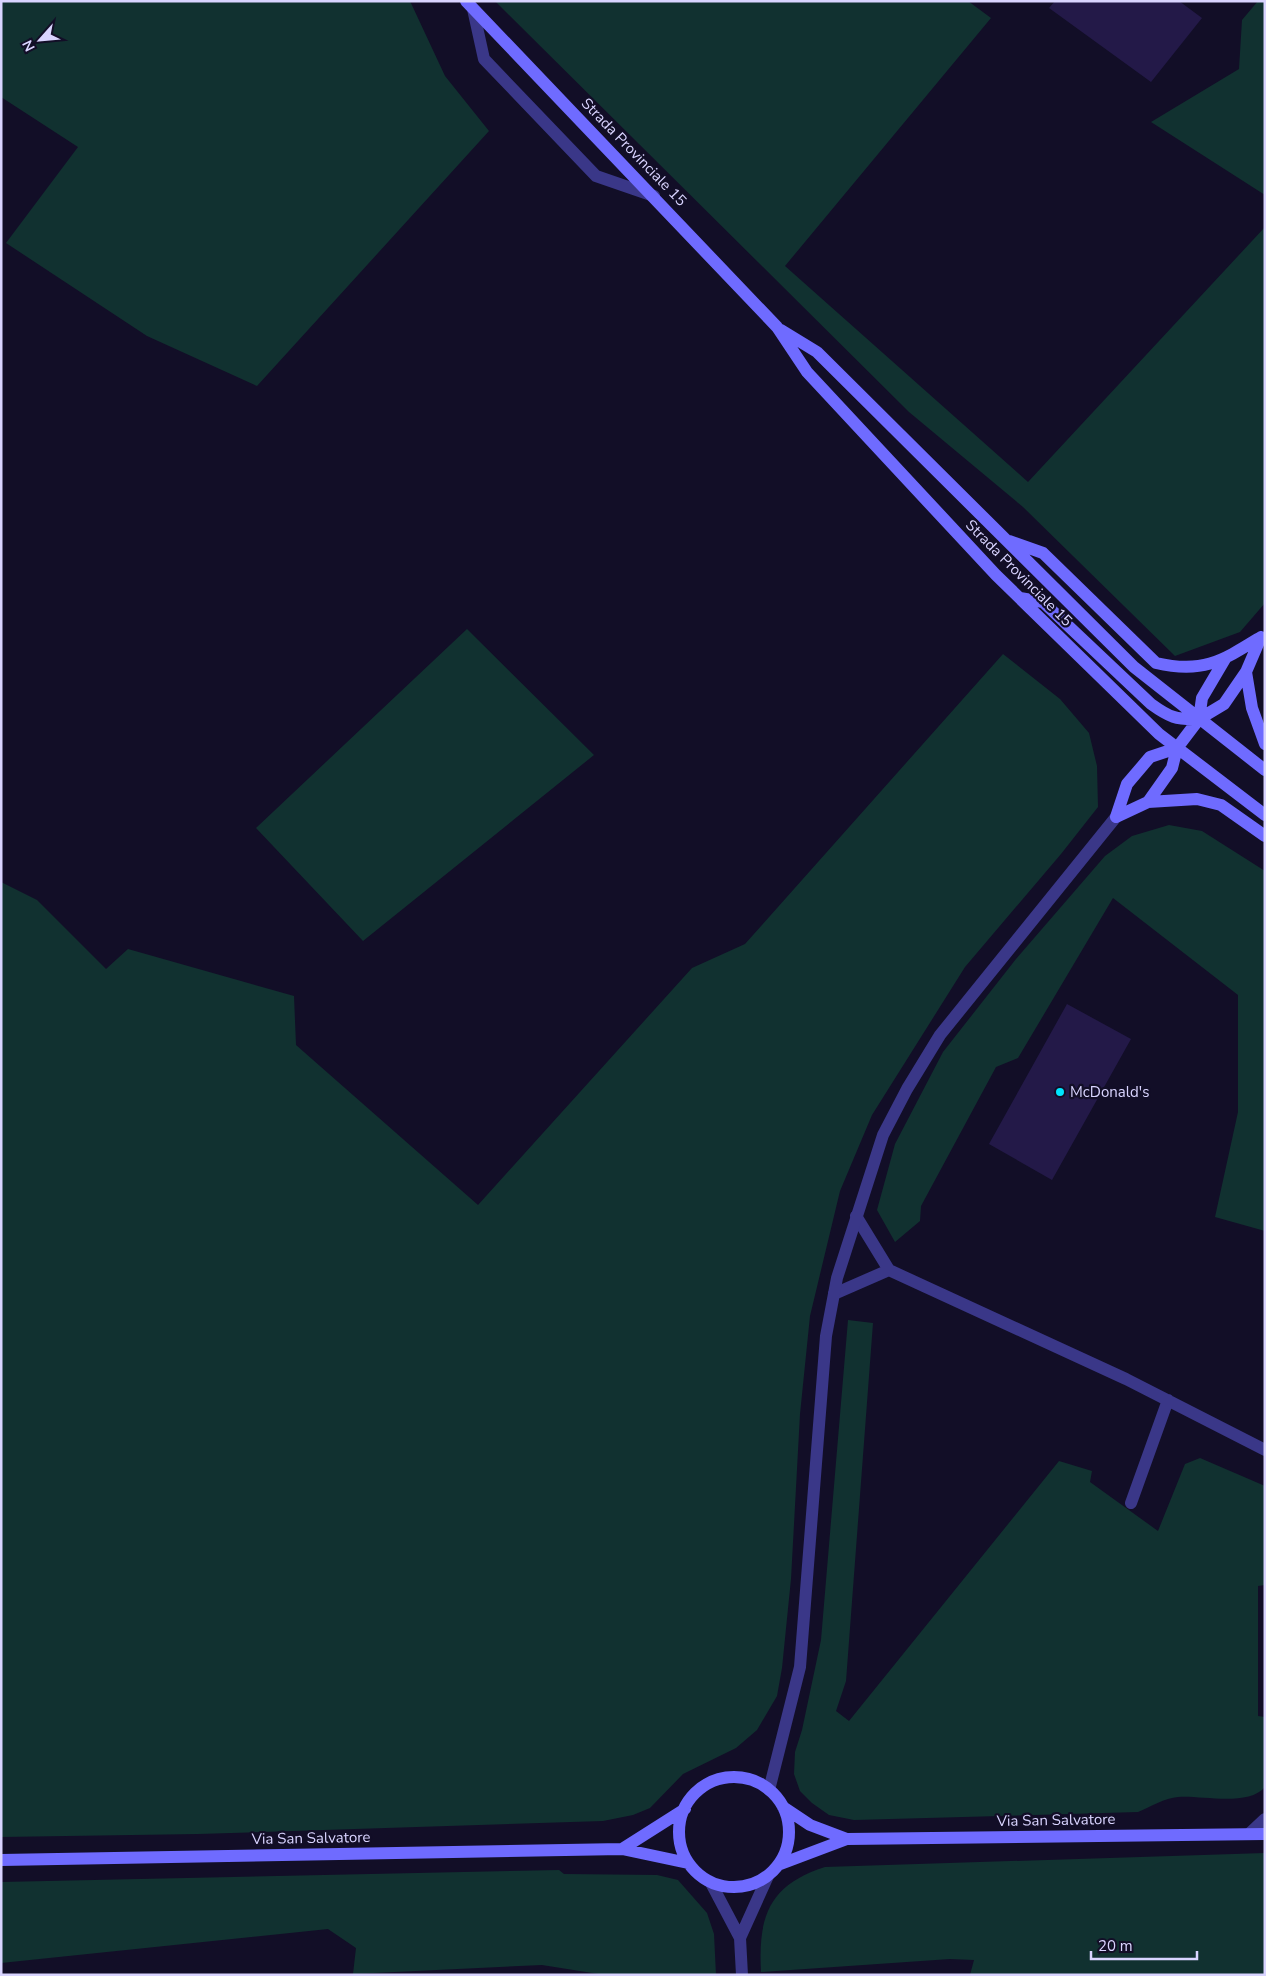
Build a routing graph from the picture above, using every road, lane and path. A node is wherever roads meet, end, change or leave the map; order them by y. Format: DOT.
graph roads {
  1 [pos="470,5"];
  2 [pos="654,196"];
  3 [pos="777,327"];
  4 [pos="1006,540"];
  5 [pos="1020,598"];
  6 [pos="1263,634"];
  7 [pos="1225,659"];
  8 [pos="1246,672"];
  9 [pos="1198,719"];
  10 [pos="1265,744"];
  11 [pos="1177,748"];
  12 [pos="1265,770"];
  13 [pos="1148,802"];
  14 [pos="1265,814"];
  15 [pos="1116,816"];
  16 [pos="1265,836"];
  17 [pos="856,1216"];
  18 [pos="889,1270"];
  19 [pos="834,1294"];
  20 [pos="1168,1400"];
  21 [pos="1265,1450"];
  22 [pos="1131,1503"];
  23 [pos="769,1790"];
  24 [pos="783,1807"];
  25 [pos="684,1809"];
  26 [pos="1265,1819"];
  27 [pos="1248,1834"];
  28 [pos="1265,1834"];
  29 [pos="847,1839"];
  30 [pos="622,1849"];
  31 [pos="1,1860"];
  32 [pos="688,1863"];
  33 [pos="778,1865"];
  34 [pos="768,1876"];
  35 [pos="711,1882"];
  36 [pos="740,1938"];
  37 [pos="742,1975"];
  1 -- 2 [label="main road, Strada Provinciale 15"];
  1 -- 2 [label="street"];
  2 -- 3 [label="main road, Strada Provinciale 15"];
  3 -- 4 [label="main road, Strada Provinciale 15"];
  3 -- 5 [label="main road, Strada Provinciale 15"];
  4 -- 7 [label="main road"];
  4 -- 9 [label="main road, Strada Provinciale 15"];
  5 -- 9 [label="main road"];
  5 -- 11 [label="main road, Strada Provinciale 15"];
  6 -- 7 [label="main road"];
  6 -- 8 [label="main road"];
  7 -- 9 [label="main road"];
  8 -- 9 [label="main road"];
  8 -- 10 [label="main road"];
  9 -- 11 [label="main road"];
  9 -- 12 [label="main road, Strada Provinciale 15"];
  11 -- 13 [label="main road"];
  11 -- 14 [label="main road, Strada Provinciale 15"];
  11 -- 15 [label="main road"];
  13 -- 15 [label="main road"];
  13 -- 16 [label="main road"];
  15 -- 17 [label="street"];
  17 -- 18 [label="street"];
  17 -- 19 [label="street"];
  18 -- 19 [label="street"];
  18 -- 20 [label="street"];
  19 -- 23 [label="street"];
  20 -- 21 [label="street"];
  20 -- 22 [label="street"];
  23 -- 24 [label="main road"];
  23 -- 25 [label="main road"];
  24 -- 29 [label="main road, Via San Salvatore"];
  24 -- 33 [label="main road"];
  25 -- 30 [label="main road"];
  25 -- 32 [label="main road"];
  26 -- 27 [label="street"];
  27 -- 28 [label="main road, Via San Salvatore"];
  27 -- 29 [label="main road, Via San Salvatore"];
  29 -- 33 [label="main road, Via San Salvatore"];
  30 -- 31 [label="main road, Via San Salvatore"];
  30 -- 32 [label="main road, Via San Salvatore"];
  32 -- 35 [label="main road"];
  33 -- 34 [label="main road"];
  34 -- 35 [label="main road"];
  34 -- 36 [label="street"];
  35 -- 36 [label="street"];
  36 -- 37 [label="street"];
}
